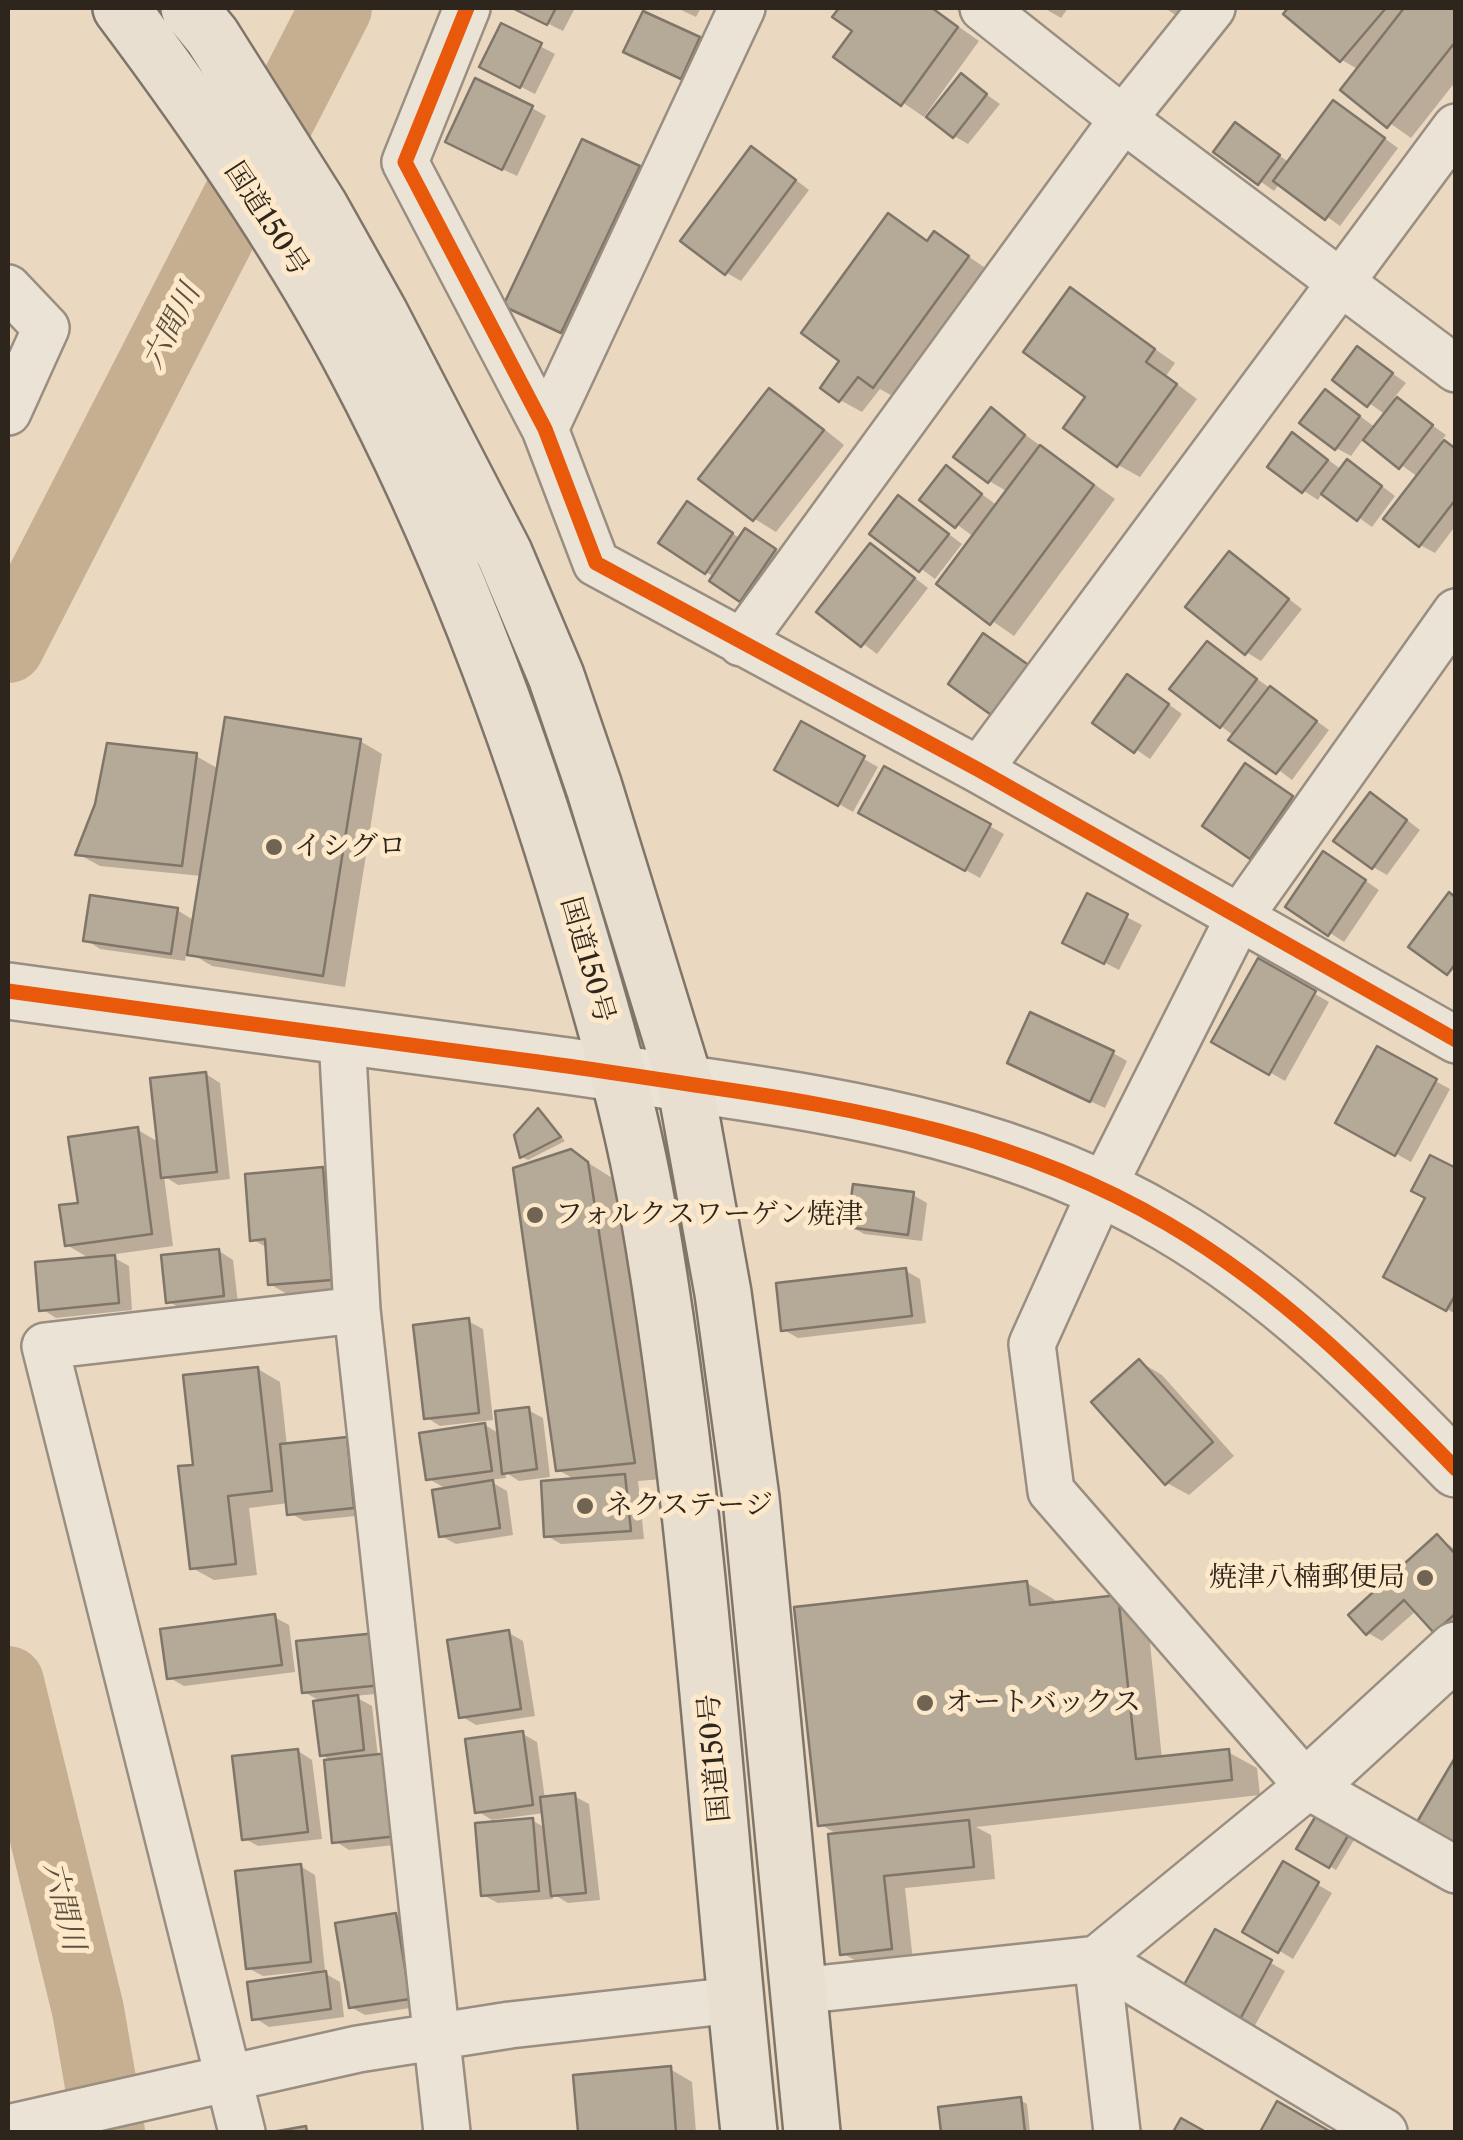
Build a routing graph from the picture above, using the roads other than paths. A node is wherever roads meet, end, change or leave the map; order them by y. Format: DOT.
graph roads {
  1 [pos="122,8"];
  2 [pos="467,8"];
  3 [pos="742,8"];
  4 [pos="983,8"];
  5 [pos="1212,8"];
  6 [pos="201,22"];
  7 [pos="1123,119"];
  8 [pos="1456,127"];
  9 [pos="1341,283"];
  10 [pos="8,288"];
  11 [pos="1456,370"];
  12 [pos="8,412"];
  13 [pos="545,429"];
  14 [pos="1456,612"];
  15 [pos="741,643"];
  16 [pos="979,770"];
  17 [pos="1238,919"];
  18 [pos="8,991"];
  19 [pos="342,1037"];
  20 [pos="1456,1040"];
  21 [pos="620,1072"];
  22 [pos="685,1084"];
  23 [pos="1102,1190"];
  24 [pos="356,1310"];
  25 [pos="1456,1468"];
  26 [pos="1456,1650"];
  27 [pos="1308,1786"];
  28 [pos="1456,1870"];
  29 [pos="1097,1960"];
  30 [pos="798,1991"];
  31 [pos="735,2000"];
  32 [pos="436,2036"];
  33 [pos="230,2077"];
  34 [pos="15,2126"];
  35 [pos="242,2132"];
  36 [pos="447,2132"];
  37 [pos="749,2132"];
  38 [pos="812,2132"];
  39 [pos="1117,2132"];
  40 [pos="1384,2132"];
  1 -- 21 [label="highway, 国道150号"];
  2 -- 13 [label="street"];
  3 -- 13 [label="street"];
  4 -- 7 [label="street"];
  5 -- 7 [label="street"];
  6 -- 22 [label="highway, 国道150号"];
  7 -- 9 [label="street"];
  7 -- 15 [label="street"];
  8 -- 9 [label="street"];
  9 -- 11 [label="street"];
  9 -- 16 [label="street"];
  10 -- 12 [label="street"];
  13 -- 15 [label="street"];
  14 -- 17 [label="street"];
  15 -- 16 [label="street"];
  16 -- 17 [label="street"];
  17 -- 20 [label="street"];
  17 -- 23 [label="street"];
  18 -- 19 [label="street"];
  19 -- 21 [label="street"];
  19 -- 24 [label="street"];
  21 -- 22 [label="street"];
  21 -- 31 [label="highway, 国道150号"];
  22 -- 23 [label="street"];
  22 -- 30 [label="highway, 国道150号"];
  23 -- 25 [label="street"];
  23 -- 27 [label="street"];
  24 -- 32 [label="street"];
  24 -- 33 [label="street"];
  26 -- 27 [label="street"];
  27 -- 28 [label="street"];
  27 -- 29 [label="street"];
  29 -- 30 [label="street"];
  29 -- 39 [label="street"];
  29 -- 40 [label="street"];
  30 -- 38 [label="highway, 国道150号"];
  31 -- 32 [label="street"];
  31 -- 37 [label="highway, 国道150号"];
  32 -- 33 [label="street"];
  32 -- 36 [label="street"];
  33 -- 34 [label="street"];
  33 -- 35 [label="street"];
}
